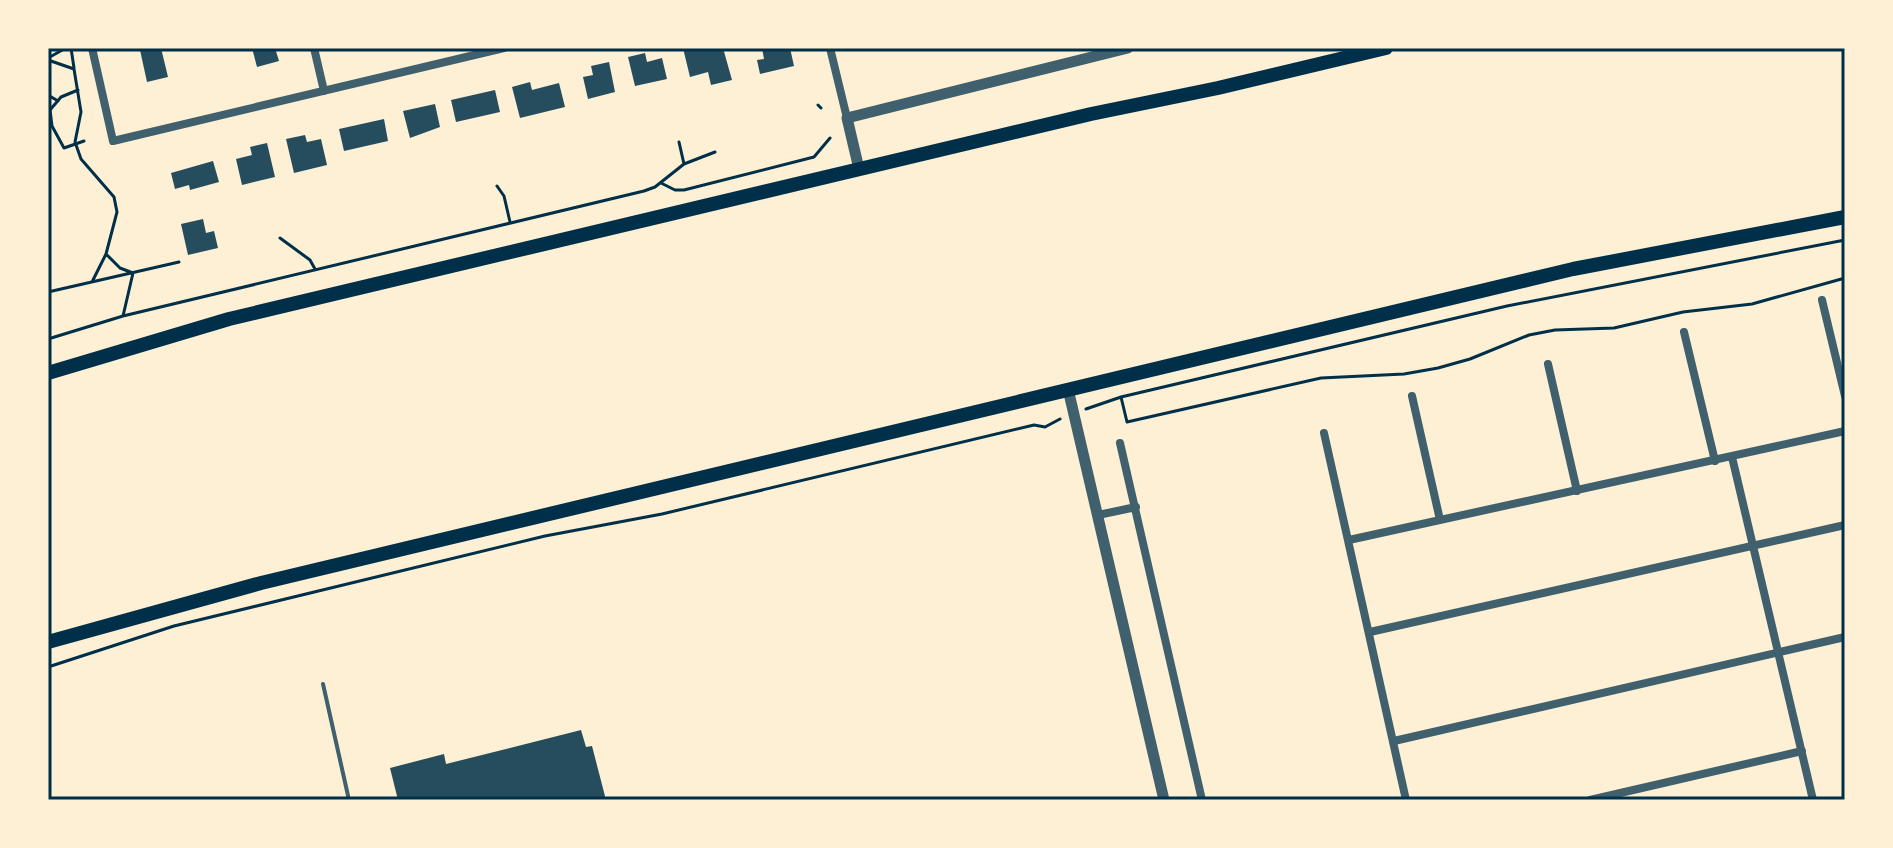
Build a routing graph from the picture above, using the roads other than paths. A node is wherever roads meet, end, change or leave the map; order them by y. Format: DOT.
graph roads {
  1 [pos="92,48"];
  2 [pos="314,48"];
  3 [pos="504,48"];
  4 [pos="830,48"];
  5 [pos="1128,48"];
  6 [pos="1386,48"];
  7 [pos="324,91"];
  8 [pos="847,118"];
  9 [pos="859,169"];
  10 [pos="1845,217"];
  11 [pos="1822,300"];
  12 [pos="1684,332"];
  13 [pos="1548,364"];
  14 [pos="48,373"];
  15 [pos="1068,389"];
  16 [pos="1412,396"];
  17 [pos="1845,396"];
  18 [pos="1845,431"];
  19 [pos="1324,433"];
  20 [pos="1120,443"];
  21 [pos="1732,457"];
  22 [pos="1715,461"];
  23 [pos="1577,491"];
  24 [pos="1136,507"];
  25 [pos="1098,515"];
  26 [pos="1440,520"];
  27 [pos="1845,525"];
  28 [pos="1349,540"];
  29 [pos="1753,546"];
  30 [pos="1370,632"];
  31 [pos="1845,637"];
  32 [pos="48,642"];
  33 [pos="1777,652"];
  34 [pos="323,684"];
  35 [pos="1394,741"];
  36 [pos="1802,751"];
  37 [pos="349,800"];
  38 [pos="1164,800"];
  39 [pos="1202,800"];
  40 [pos="1406,800"];
  41 [pos="1590,800"];
  42 [pos="1813,800"];
  1 -- 7 [label="street"];
  2 -- 7 [label="street"];
  3 -- 7 [label="street"];
  4 -- 8 [label="street"];
  5 -- 8 [label="street"];
  6 -- 9 [label="highway"];
  8 -- 9 [label="street"];
  9 -- 14 [label="highway"];
  10 -- 15 [label="highway"];
  11 -- 17 [label="street"];
  12 -- 22 [label="street"];
  13 -- 23 [label="street"];
  15 -- 25 [label="street"];
  15 -- 32 [label="highway"];
  16 -- 26 [label="street"];
  18 -- 21 [label="street"];
  19 -- 28 [label="street"];
  20 -- 24 [label="street"];
  21 -- 22 [label="street"];
  21 -- 29 [label="street"];
  22 -- 23 [label="street"];
  23 -- 26 [label="street"];
  24 -- 25 [label="street"];
  24 -- 39 [label="street"];
  25 -- 38 [label="street"];
  26 -- 28 [label="street"];
  27 -- 29 [label="street"];
  28 -- 30 [label="street"];
  29 -- 30 [label="street"];
  29 -- 33 [label="street"];
  30 -- 35 [label="street"];
  31 -- 33 [label="street"];
  33 -- 35 [label="street"];
  33 -- 36 [label="street"];
  34 -- 37 [label="lane"];
  35 -- 40 [label="street"];
  36 -- 41 [label="street"];
  36 -- 42 [label="street"];
}
